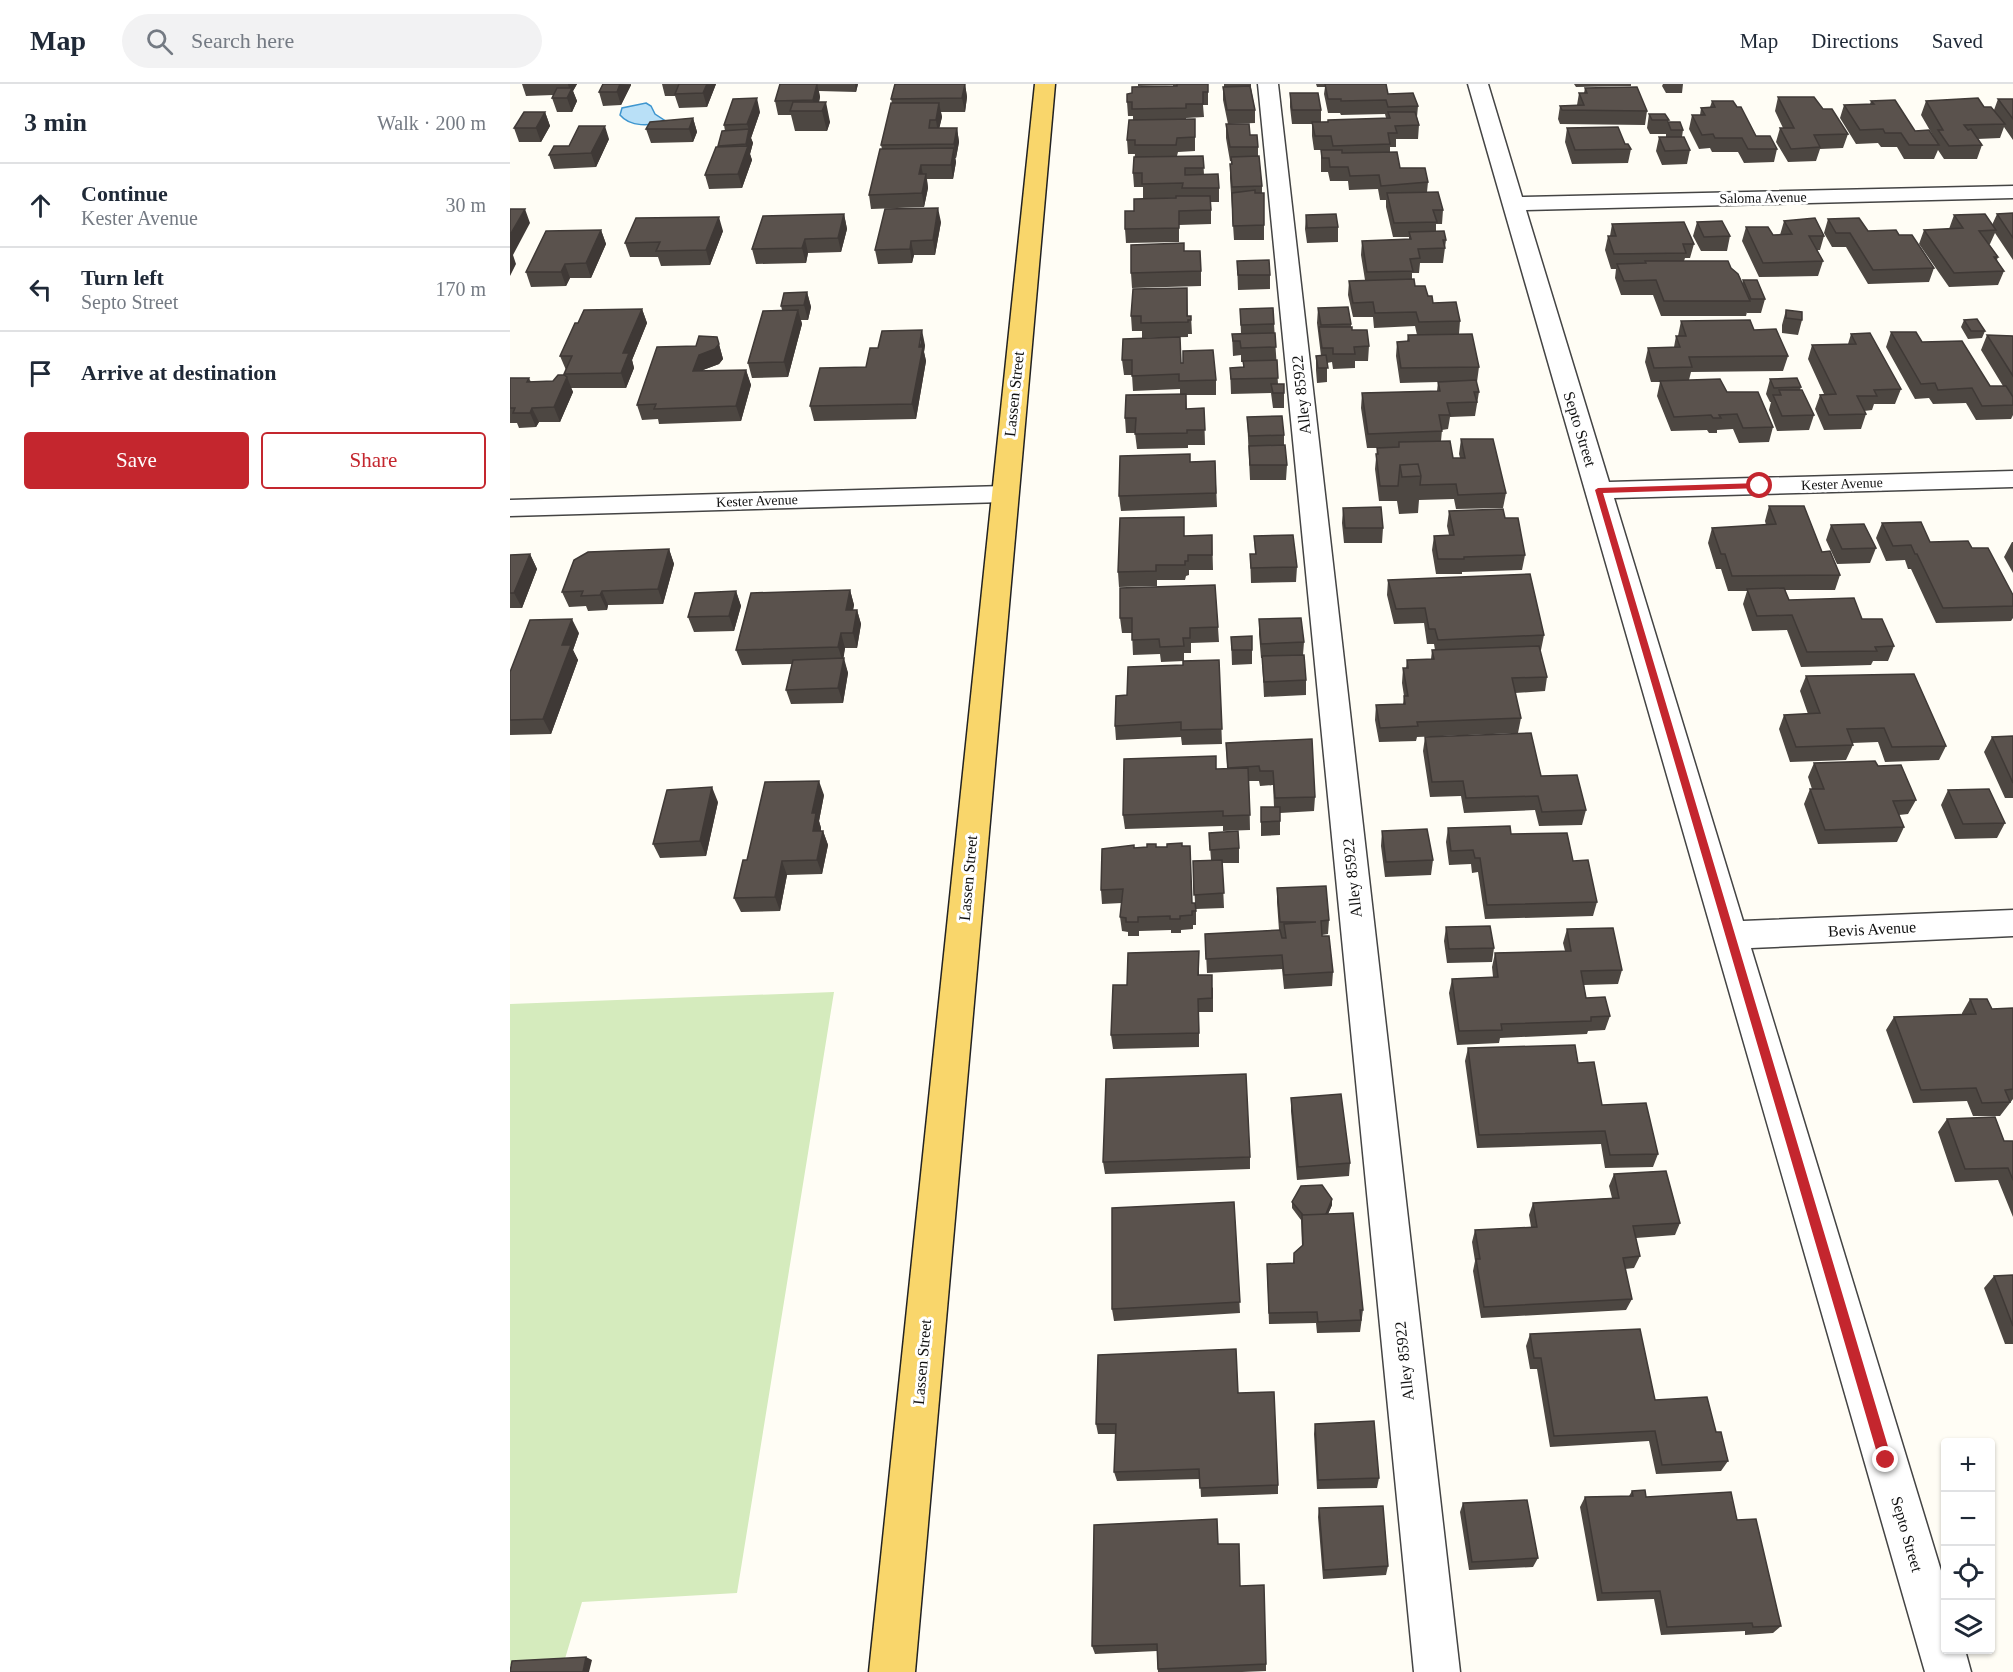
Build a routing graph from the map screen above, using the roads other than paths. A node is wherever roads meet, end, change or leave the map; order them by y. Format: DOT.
graph roads {
  1 [pos="1046,84"];
  2 [pos="1268,84"];
  3 [pos="1478,84"];
  4 [pos="2013,192"];
  5 [pos="1512,204"];
  6 [pos="2013,479"];
  7 [pos="1598,490"];
  8 [pos="1004,494"];
  9 [pos="510,508"];
  10 [pos="2013,923"];
  11 [pos="1730,935"];
  12 [pos="892,1672"];
  13 [pos="1437,1672"];
  14 [pos="1948,1672"];
  1 -- 8 [label="main road, Lassen Street"];
  2 -- 13 [label="street, Alley 85922"];
  3 -- 5 [label="street, Septo Street"];
  4 -- 5 [label="street, Saloma Avenue"];
  5 -- 7 [label="street, Septo Street"];
  6 -- 7 [label="street, Kester Avenue"];
  7 -- 11 [label="street, Septo Street"];
  8 -- 9 [label="street, Kester Avenue"];
  8 -- 12 [label="main road, Lassen Street"];
  10 -- 11 [label="street, Bevis Avenue"];
  11 -- 14 [label="street, Septo Street"];
}
